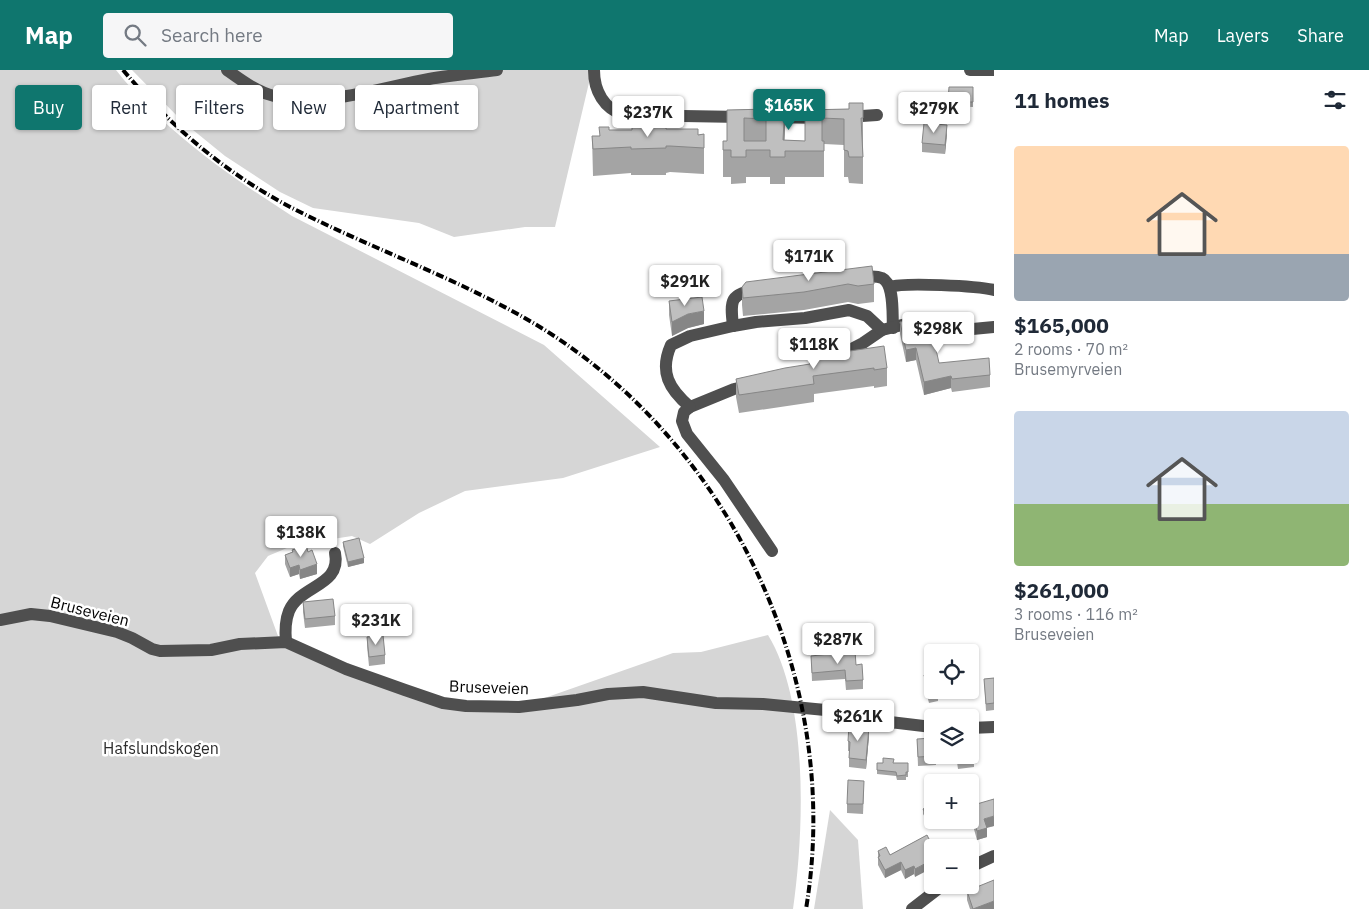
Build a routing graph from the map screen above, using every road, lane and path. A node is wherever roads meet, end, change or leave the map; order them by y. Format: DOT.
graph roads {
  1 [pos="227,70"];
  2 [pos="497,70"];
  3 [pos="594,70"];
  4 [pos="970,70"];
  5 [pos="994,70"];
  6 [pos="877,115"];
  7 [pos="846,279"];
  8 [pos="770,288"];
  9 [pos="890,288"];
  10 [pos="994,290"];
  11 [pos="733,326"];
  12 [pos="994,326"];
  13 [pos="887,329"];
  14 [pos="817,366"];
  15 [pos="766,383"];
  16 [pos="690,408"];
  17 [pos="772,551"];
  18 [pos="335,553"];
  19 [pos="0,620"];
  20 [pos="286,642"];
  21 [pos="924,726"];
  22 [pos="994,727"];
  23 [pos="979,728"];
  24 [pos="994,856"];
  25 [pos="979,863"];
  26 [pos="932,894"];
  27 [pos="912,909"];
  1 -- 2 [label="street"];
  3 -- 6 [label="street"];
  4 -- 5 [label="street"];
  7 -- 9 [label="street"];
  8 -- 11 [label="street"];
  9 -- 10 [label="street"];
  9 -- 13 [label="street"];
  11 -- 13 [label="street"];
  11 -- 16 [label="street"];
  12 -- 13 [label="street"];
  13 -- 14 [label="street"];
  15 -- 16 [label="street"];
  16 -- 17 [label="street"];
  18 -- 20 [label="street"];
  19 -- 20 [label="street, Bruseveien"];
  20 -- 21 [label="street, Bruseveien"];
  22 -- 23 [label="street"];
  24 -- 25 [label="street"];
  26 -- 27 [label="street"];
}
